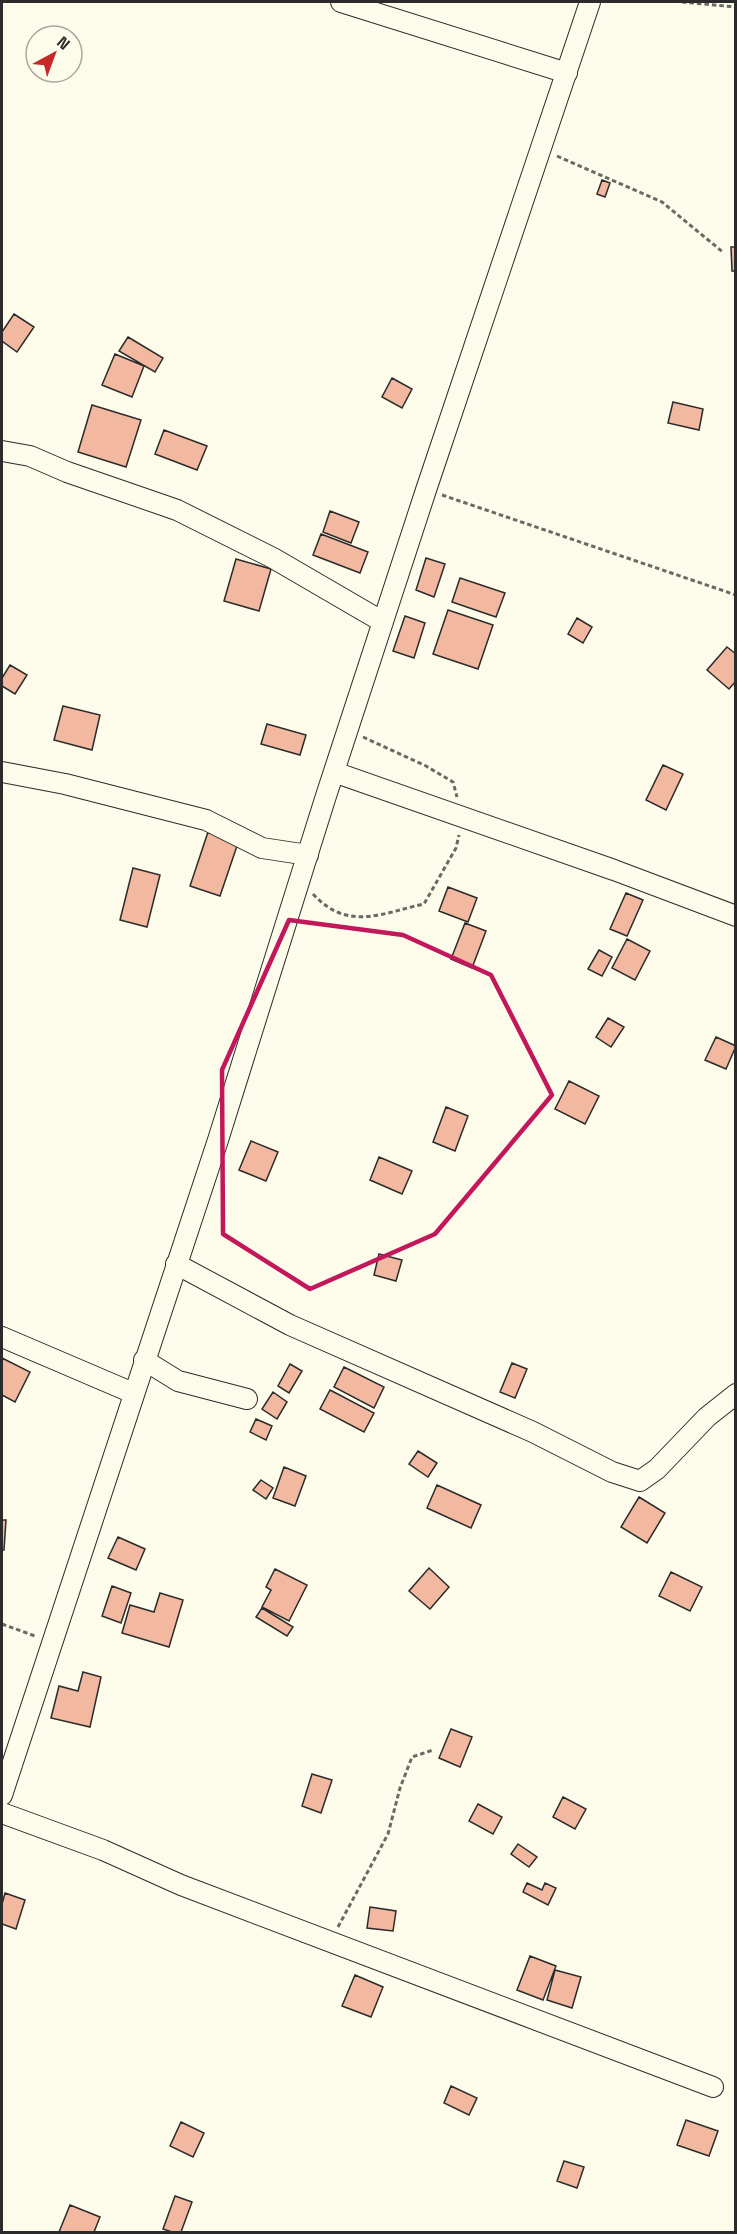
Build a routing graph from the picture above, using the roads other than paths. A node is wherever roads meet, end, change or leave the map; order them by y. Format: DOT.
graph roads {
  1 [pos="341,2"];
  2 [pos="590,2"];
  3 [pos="567,73"];
  4 [pos="2,451"];
  5 [pos="383,622"];
  6 [pos="2,772"];
  7 [pos="334,772"];
  8 [pos="308,855"];
  9 [pos="735,916"];
  10 [pos="176,1264"];
  11 [pos="2,1337"];
  12 [pos="144,1360"];
  13 [pos="133,1393"];
  14 [pos="735,1394"];
  15 [pos="247,1399"];
  16 [pos="2,1795"];
  17 [pos="2,1813"];
  18 [pos="713,2087"];
  1 -- 3 [label="street"];
  2 -- 3 [label="street"];
  3 -- 5 [label="street"];
  4 -- 5 [label="street"];
  5 -- 7 [label="street"];
  6 -- 8 [label="street"];
  7 -- 8 [label="street"];
  7 -- 9 [label="street"];
  8 -- 10 [label="street"];
  10 -- 12 [label="street"];
  10 -- 14 [label="street"];
  11 -- 13 [label="street"];
  12 -- 13 [label="street"];
  12 -- 15 [label="street"];
  13 -- 16 [label="street"];
  17 -- 18 [label="street"];
}
